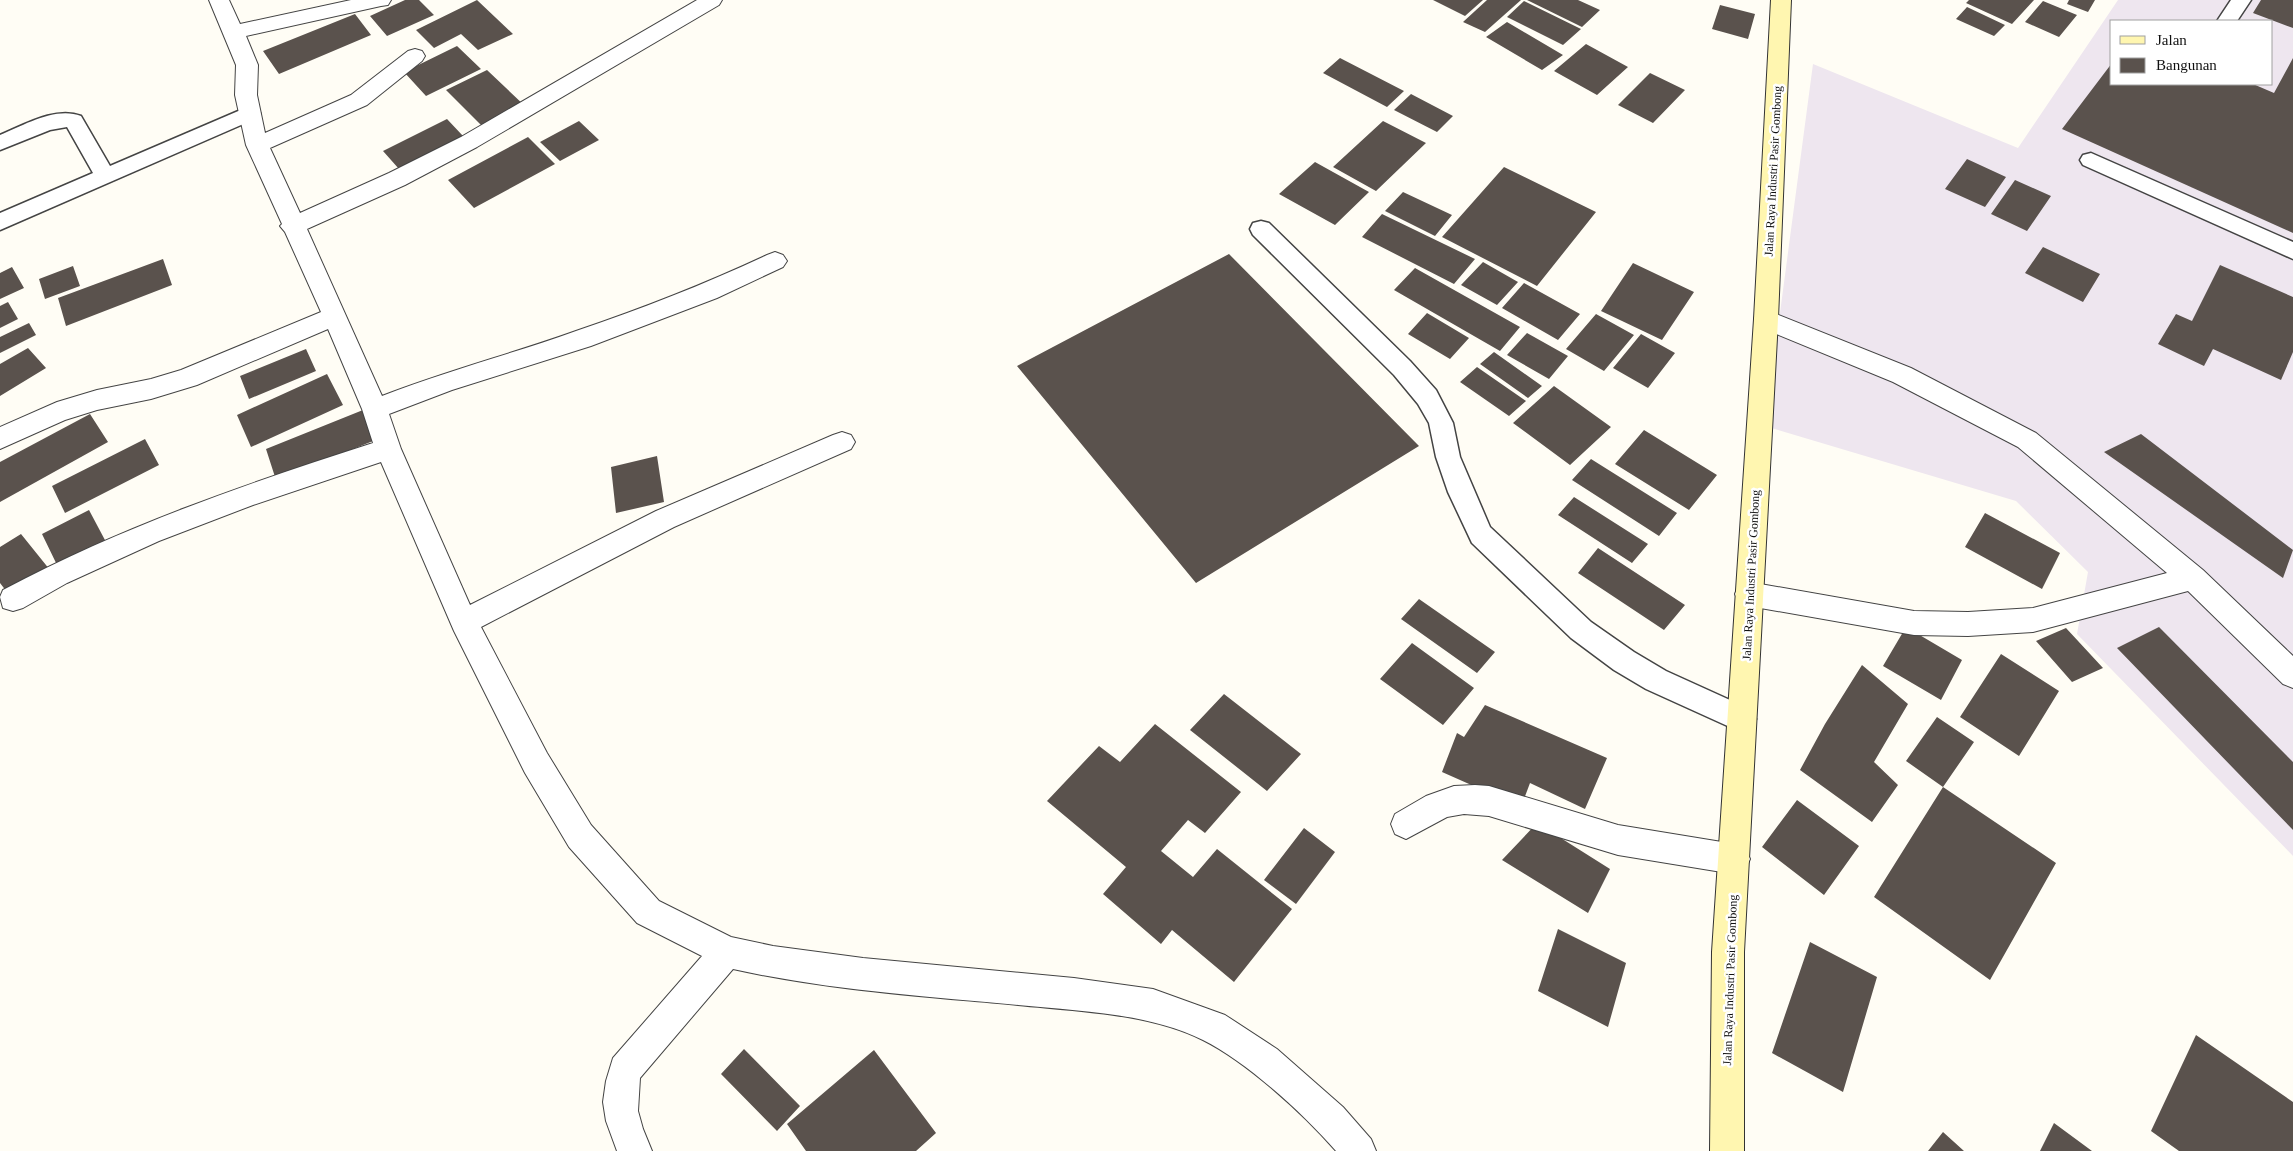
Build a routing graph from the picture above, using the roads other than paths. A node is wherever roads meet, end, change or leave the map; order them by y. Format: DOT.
graph roads {
  1 [pos="219,0"];
  2 [pos="381,0"];
  3 [pos="712,0"];
  4 [pos="1781,0"];
  5 [pos="2241,0"];
  6 [pos="296,9"];
  7 [pos="2228,20"];
  8 [pos="234,32"];
  9 [pos="415,56"];
  10 [pos="250,113"];
  11 [pos="0,143"];
  12 [pos="257,145"];
  13 [pos="2091,160"];
  14 [pos="105,176"];
  15 [pos="0,222"];
  16 [pos="292,226"];
  17 [pos="1261,230"];
  18 [pos="2293,251"];
  19 [pos="775,260"];
  20 [pos="335,316"];
  21 [pos="1766,320"];
  22 [pos="375,409"];
  23 [pos="0,439"];
  24 [pos="842,442"];
  25 [pos="388,448"];
  26 [pos="2193,578"];
  27 [pos="1750,594"];
  28 [pos="13,599"];
  29 [pos="464,622"];
  30 [pos="2293,675"];
  31 [pos="1742,719"];
  32 [pos="1406,824"];
  33 [pos="1734,859"];
  34 [pos="727,952"];
  35 [pos="635,1151"];
  36 [pos="1359,1151"];
  37 [pos="1727,1151"];
  1 -- 8 [label="street"];
  2 -- 6 [label="street"];
  3 -- 16 [label="street"];
  4 -- 21 [label="main road, Jalan Raya Industri Pasir Gombong"];
  5 -- 7 [label="lane"];
  6 -- 8 [label="street"];
  8 -- 10 [label="street"];
  9 -- 12 [label="street"];
  10 -- 12 [label="street"];
  10 -- 14 [label="lane"];
  11 -- 14 [label="lane"];
  12 -- 16 [label="street"];
  13 -- 18 [label="lane"];
  14 -- 15 [label="lane"];
  16 -- 20 [label="street"];
  17 -- 31 [label="lane"];
  19 -- 22 [label="street"];
  20 -- 22 [label="street"];
  20 -- 23 [label="street"];
  21 -- 26 [label="street"];
  21 -- 27 [label="main road, Jalan Raya Industri Pasir Gombong"];
  22 -- 25 [label="street"];
  24 -- 29 [label="street"];
  25 -- 28 [label="street"];
  25 -- 29 [label="street"];
  26 -- 27 [label="street"];
  26 -- 30 [label="street"];
  27 -- 31 [label="main road, Jalan Raya Industri Pasir Gombong"];
  29 -- 34 [label="street"];
  31 -- 33 [label="main road, Jalan Raya Industri Pasir Gombong"];
  32 -- 33 [label="street"];
  33 -- 37 [label="main road, Jalan Raya Industri Pasir Gombong"];
  34 -- 35 [label="street"];
  34 -- 36 [label="street"];
}
